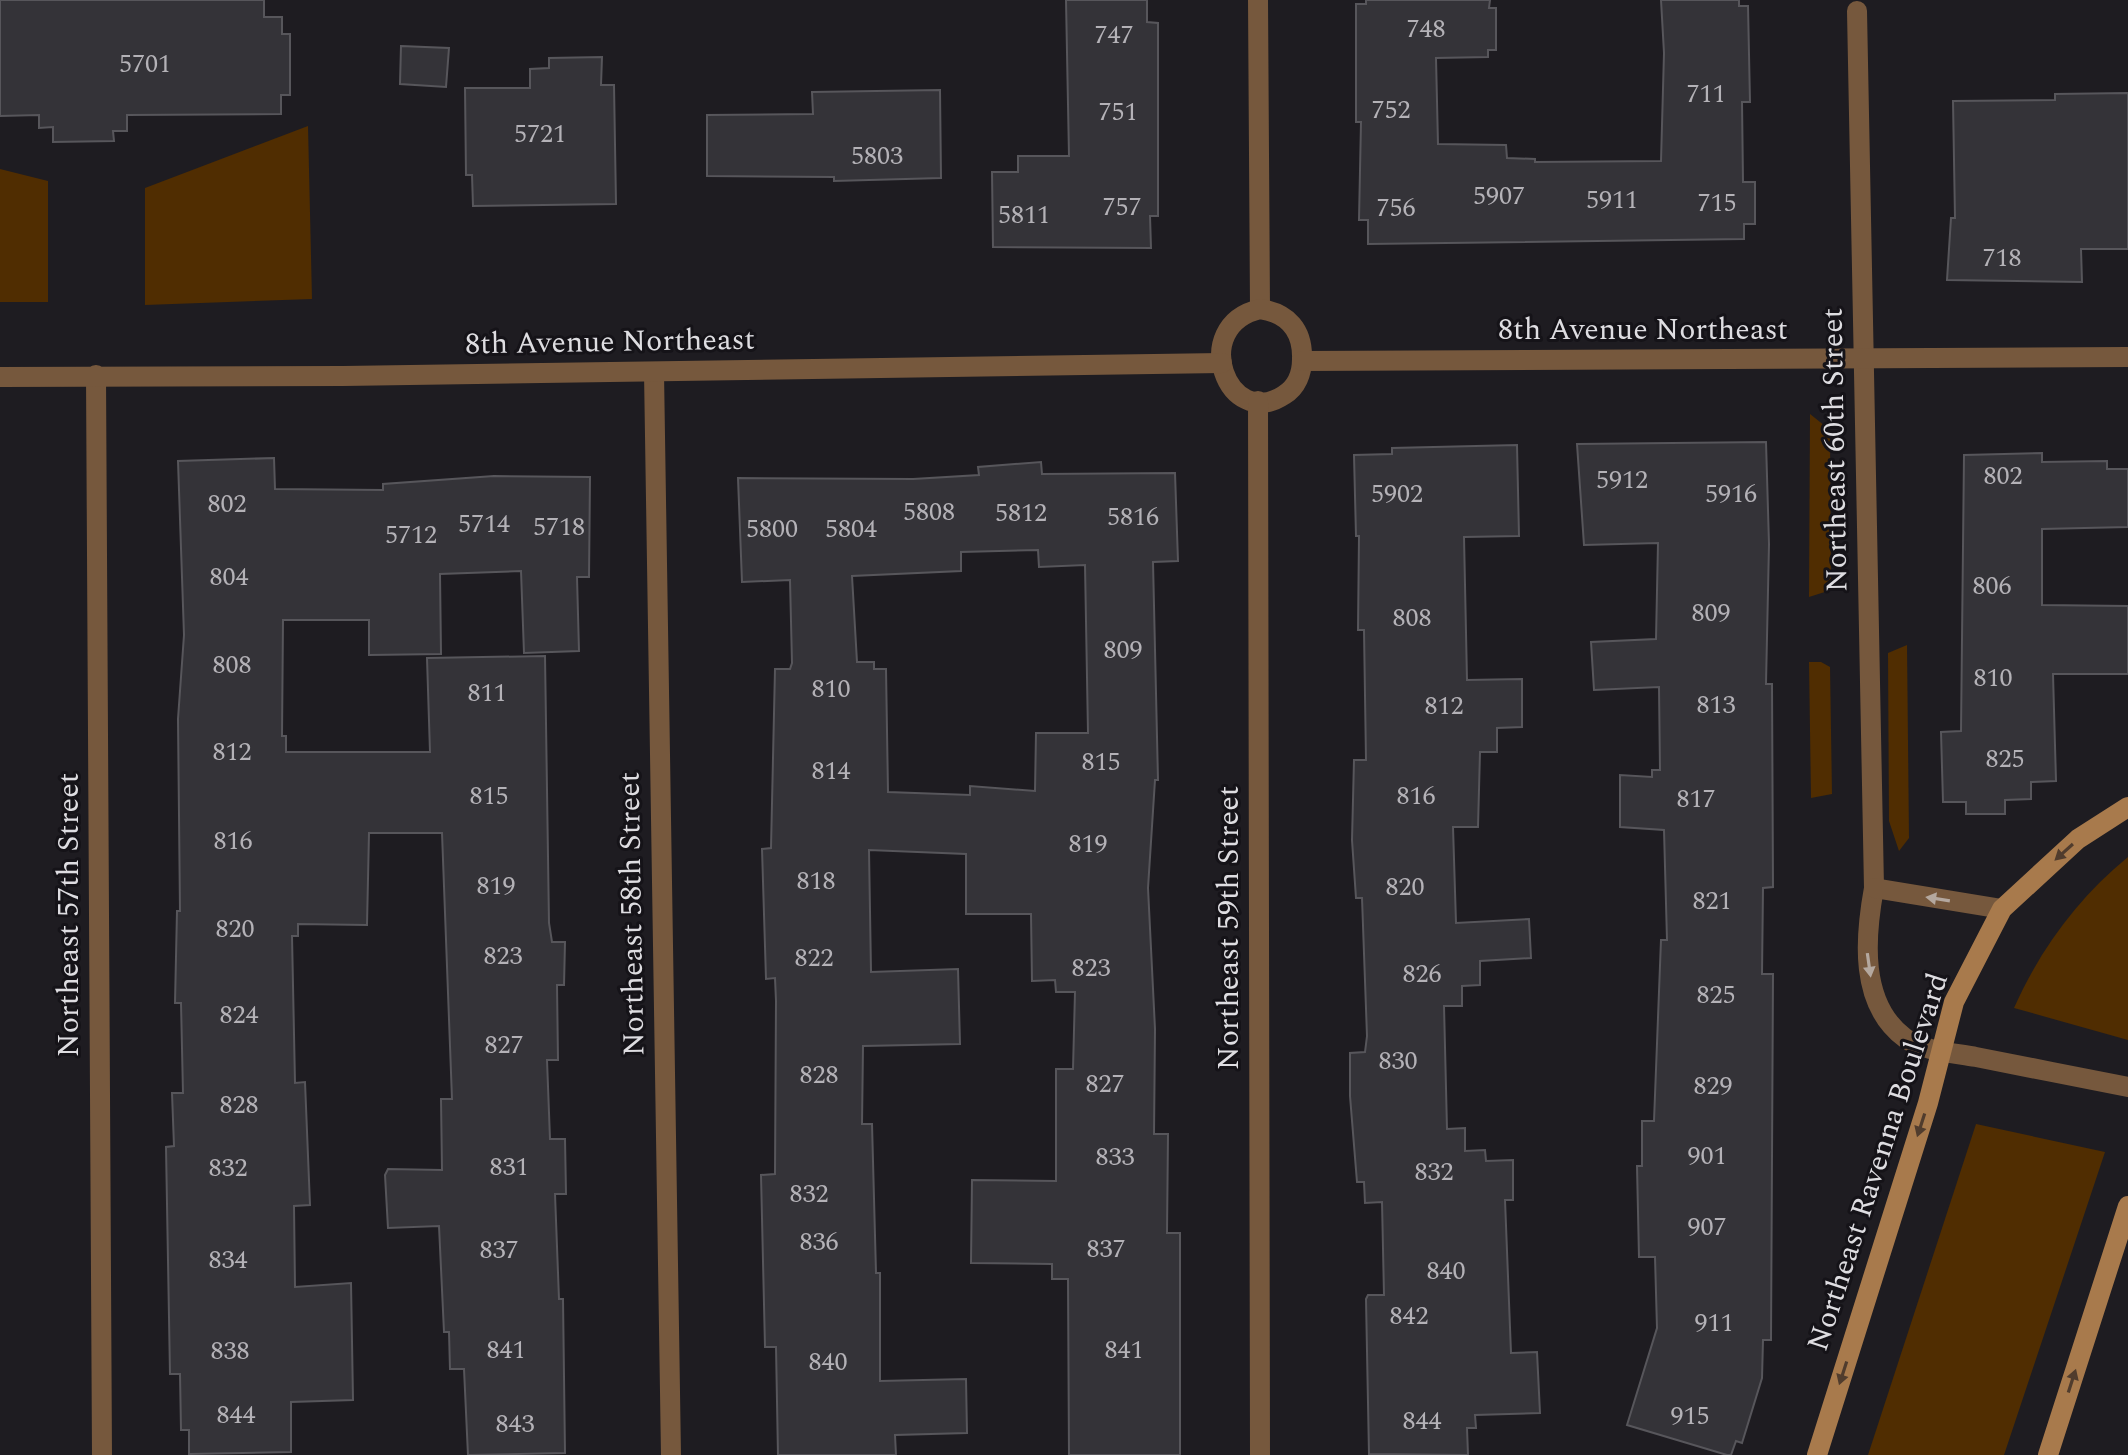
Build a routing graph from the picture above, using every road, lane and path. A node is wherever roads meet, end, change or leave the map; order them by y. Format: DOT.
graph roads {
  1 [pos="1258,0"];
  2 [pos="1857,11"];
  3 [pos="1260,309"];
  4 [pos="2128,357"];
  5 [pos="1863,359"];
  6 [pos="1302,361"];
  7 [pos="1222,363"];
  8 [pos="654,372"];
  9 [pos="96,375"];
  10 [pos="0,377"];
  11 [pos="1258,401"];
  12 [pos="2128,807"];
  13 [pos="1874,888"];
  14 [pos="2002,909"];
  15 [pos="1943,1051"];
  16 [pos="2128,1087"];
  17 [pos="2128,1206"];
  18 [pos="102,1455"];
  19 [pos="671,1455"];
  20 [pos="1260,1455"];
  21 [pos="1817,1455"];
  22 [pos="2048,1455"];
  1 -- 3 [label="street"];
  2 -- 5 [label="street, Northeast 60th Street"];
  3 -- 6 [label="street"];
  3 -- 7 [label="street"];
  4 -- 5 [label="street, 8th Avenue Northeast"];
  5 -- 6 [label="street, 8th Avenue Northeast"];
  5 -- 13 [label="street, Northeast 60th Street"];
  6 -- 11 [label="street"];
  7 -- 8 [label="street, 8th Avenue Northeast"];
  7 -- 11 [label="street"];
  8 -- 9 [label="street, 8th Avenue Northeast"];
  8 -- 19 [label="street, Northeast 58th Street"];
  9 -- 10 [label="street, 8th Avenue Northeast"];
  9 -- 18 [label="street, Northeast 57th Street"];
  11 -- 20 [label="street, Northeast 59th Street"];
  12 -- 14 [label="main road, Northeast Ravenna Boulevard, one-way"];
  14 -- 13 [label="street, one-way"];
  13 -- 15 [label="street, Northeast 60th Street, one-way"];
  14 -- 15 [label="main road, Northeast Ravenna Boulevard"];
  15 -- 16 [label="street, Northeast 60th Street"];
  15 -- 21 [label="main road, Northeast Ravenna Boulevard, one-way"];
  22 -- 17 [label="main road, one-way"];
}
